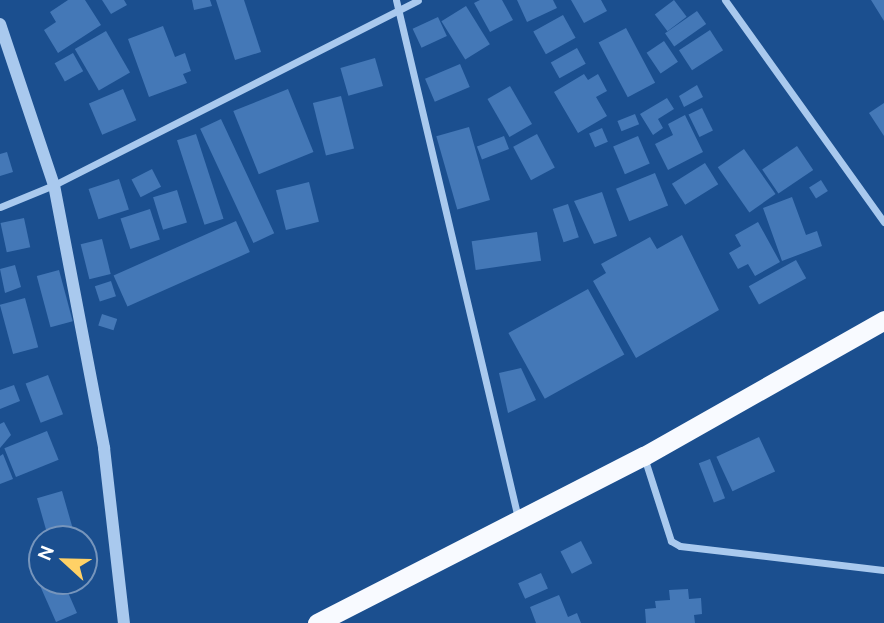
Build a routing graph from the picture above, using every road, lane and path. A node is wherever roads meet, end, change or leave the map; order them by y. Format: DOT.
graph roads {
  1 [pos="396,0"];
  2 [pos="418,0"];
  3 [pos="725,0"];
  4 [pos="400,9"];
  5 [pos="0,23"];
  6 [pos="54,185"];
  7 [pos="0,206"];
  8 [pos="884,222"];
  9 [pos="884,320"];
  10 [pos="644,456"];
  11 [pos="519,522"];
  12 [pos="884,570"];
  13 [pos="323,622"];
  14 [pos="124,623"];
  1 -- 4 [label="street"];
  2 -- 4 [label="street"];
  3 -- 8 [label="street"];
  4 -- 6 [label="street"];
  4 -- 11 [label="street"];
  5 -- 6 [label="street"];
  6 -- 7 [label="street"];
  6 -- 14 [label="street"];
  9 -- 10 [label="highway"];
  10 -- 11 [label="highway"];
  10 -- 12 [label="street"];
  11 -- 13 [label="highway"];
}
